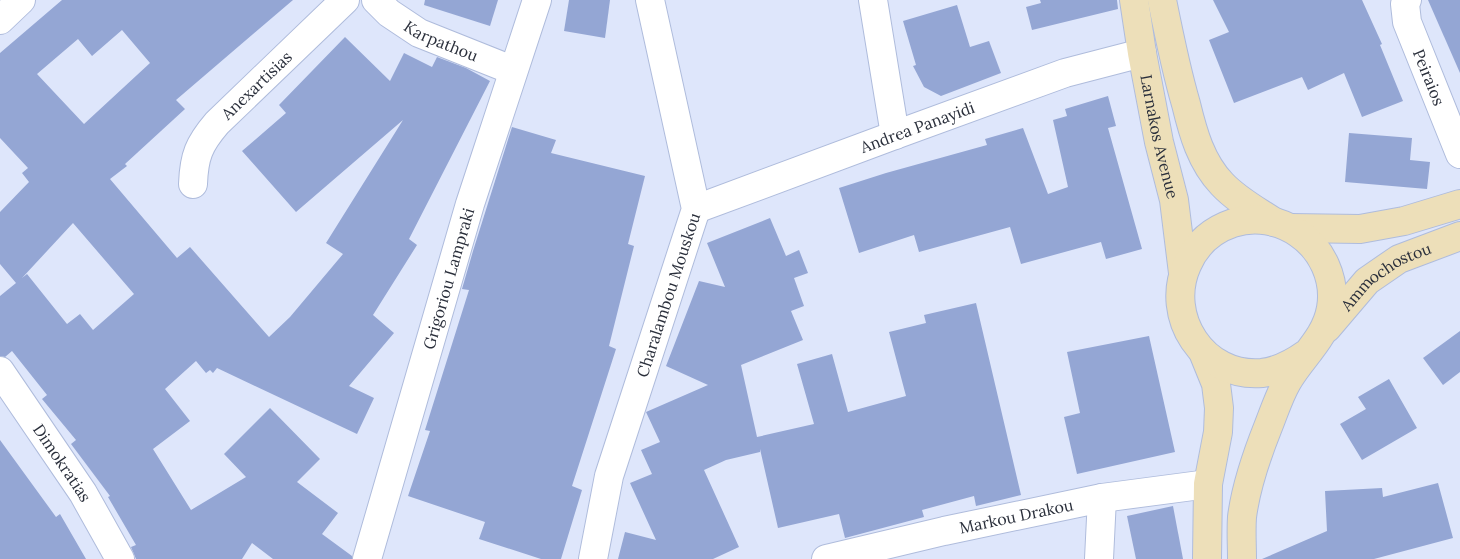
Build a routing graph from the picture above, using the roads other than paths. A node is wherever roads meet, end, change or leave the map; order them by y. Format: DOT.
graph roads {
  1 [pos="344,0"];
  2 [pos="376,0"];
  3 [pos="537,0"];
  4 [pos="650,0"];
  5 [pos="873,0"];
  6 [pos="1134,0"];
  7 [pos="1162,0"];
  8 [pos="1407,0"];
  9 [pos="1142,53"];
  10 [pos="512,70"];
  11 [pos="895,135"];
  12 [pos="1460,154"];
  13 [pos="193,184"];
  14 [pos="1460,204"];
  15 [pos="696,209"];
  16 [pos="1283,225"];
  17 [pos="1460,236"];
  18 [pos="1183,272"];
  19 [pos="1324,332"];
  20 [pos="1204,352"];
  21 [pos="1306,354"];
  22 [pos="0,371"];
  23 [pos="1208,484"];
  24 [pos="1102,498"];
  25 [pos="120,559"];
  26 [pos="367,559"];
  27 [pos="593,559"];
  28 [pos="826,559"];
  29 [pos="1099,559"];
  30 [pos="1208,559"];
  31 [pos="1242,559"];
  1 -- 13 [label="street, Anexartisias"];
  2 -- 10 [label="street, Karpathou"];
  3 -- 10 [label="street, Grigoriou Lampraki"];
  4 -- 15 [label="street, Charalambou Mouskou"];
  5 -- 11 [label="street"];
  6 -- 9 [label="main road, Larnakos Avenue"];
  7 -- 16 [label="main road, Larnakos Avenue"];
  8 -- 12 [label="street, Peiraios"];
  9 -- 11 [label="street, Andrea Panayidi"];
  9 -- 18 [label="main road, Larnakos Avenue"];
  10 -- 26 [label="street, Grigoriou Lampraki"];
  11 -- 15 [label="street, Andrea Panayidi"];
  14 -- 16 [label="main road"];
  15 -- 27 [label="street, Charalambou Mouskou"];
  16 -- 18 [label="main road, Larnakos Avenue"];
  16 -- 19 [label="main road, Larnakos Avenue"];
  17 -- 19 [label="main road, Ammochostou"];
  18 -- 20 [label="main road, Larnakos Avenue"];
  19 -- 21 [label="main road, Larnakos Avenue"];
  20 -- 21 [label="main road, Larnakos Avenue"];
  20 -- 23 [label="main road, Larnakos Avenue"];
  21 -- 31 [label="main road, Larnakos Avenue"];
  22 -- 25 [label="street, Dimokratias"];
  23 -- 24 [label="street, Markou Drakou"];
  23 -- 30 [label="main road, Larnakos Avenue"];
  24 -- 28 [label="street, Markou Drakou"];
  24 -- 29 [label="street"];
}
